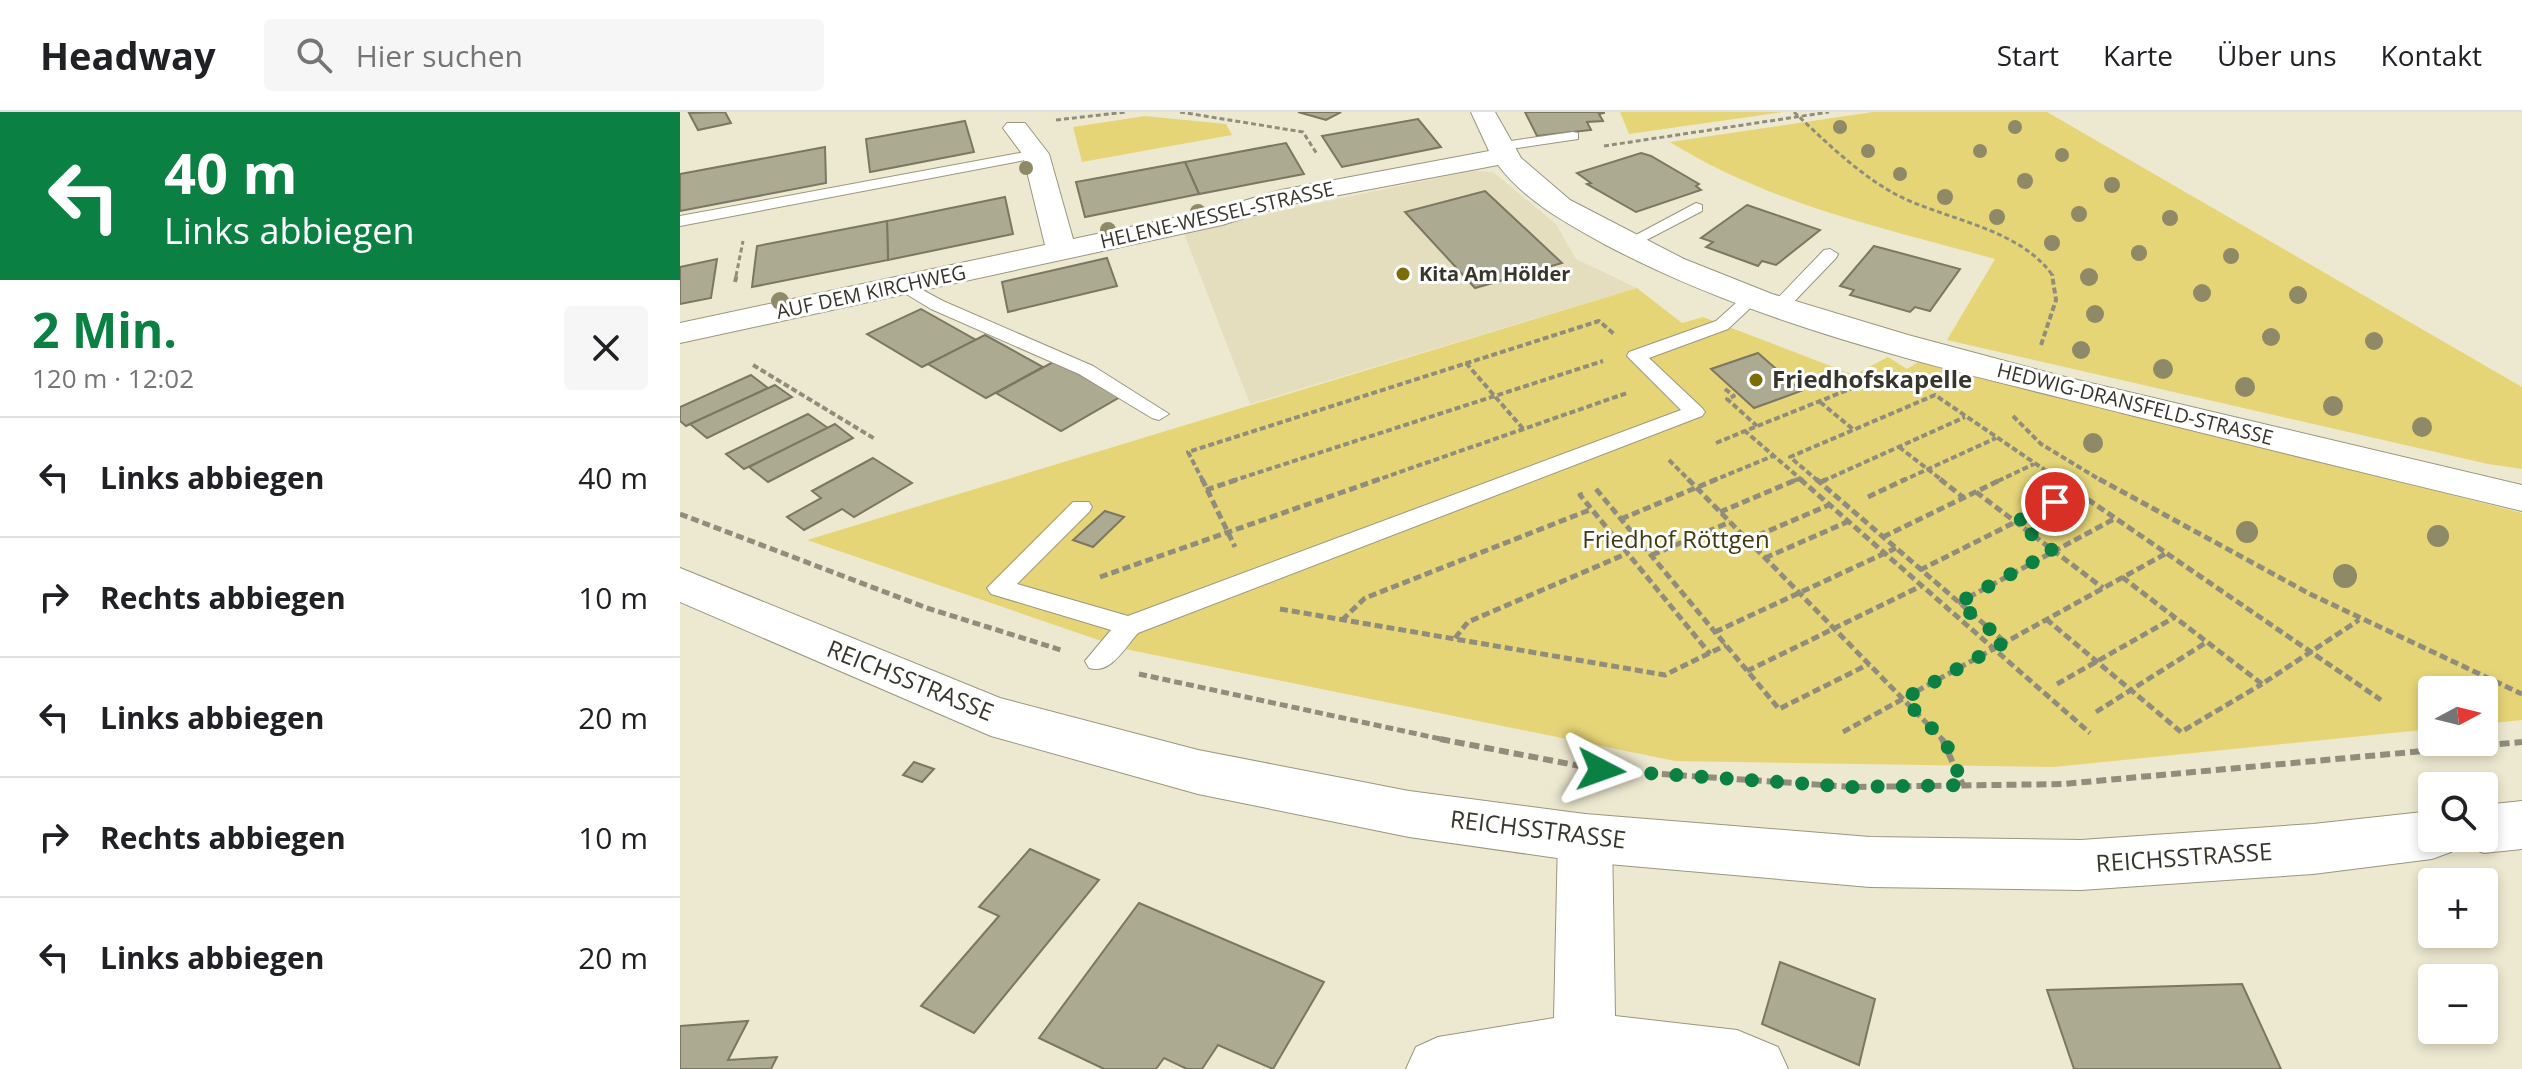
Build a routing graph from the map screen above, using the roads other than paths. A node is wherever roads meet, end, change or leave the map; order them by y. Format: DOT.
graph roads {
  1 [pos="1483,112"];
  2 [pos="1016,128"];
  3 [pos="1573,136"];
  4 [pos="1500,151"];
  5 [pos="1036,154"];
  6 [pos="1696,208"];
  7 [pos="680,221"];
  8 [pos="1627,244"];
  9 [pos="1061,250"];
  10 [pos="1830,254"];
  11 [pos="904,285"];
  12 [pos="1767,302"];
  13 [pos="680,333"];
  14 [pos="1159,414"];
  15 [pos="2522,498"];
  16 [pos="1081,507"];
  17 [pos="680,584"];
  18 [pos="1129,626"];
  19 [pos="1098,661"];
  20 [pos="2522,825"];
  21 [pos="2498,828"];
  22 [pos="2418,837"];
  23 [pos="1585,838"];
  24 [pos="1584,1044"];
  25 [pos="1438,1069"];
  26 [pos="1756,1069"];
  1 -- 4 [label="street, HEDWIG-DRANSFELD-STRASSE"];
  2 -- 5 [label="street"];
  3 -- 4 [label="lane"];
  4 -- 8 [label="street, HEDWIG-DRANSFELD-STRASSE"];
  4 -- 9 [label="street, HELENE-WESSEL-STRASSE"];
  5 -- 7 [label="lane"];
  5 -- 9 [label="street"];
  6 -- 8 [label="lane"];
  8 -- 12 [label="street, HEDWIG-DRANSFELD-STRASSE"];
  9 -- 11 [label="street, AUF DEM KIRCHWEG"];
  10 -- 12 [label="lane"];
  11 -- 13 [label="street, AUF DEM KIRCHWEG"];
  11 -- 14 [label="lane"];
  12 -- 15 [label="street, HEDWIG-DRANSFELD-STRASSE"];
  12 -- 18 [label="lane"];
  16 -- 18 [label="lane"];
  17 -- 23 [label="street, REICHSSTRASSE"];
  18 -- 19 [label="lane"];
  20 -- 21 [label="street"];
  22 -- 23 [label="street, REICHSSTRASSE"];
  23 -- 24 [label="street"];
  24 -- 25 [label="street"];
  24 -- 26 [label="street"];
}
